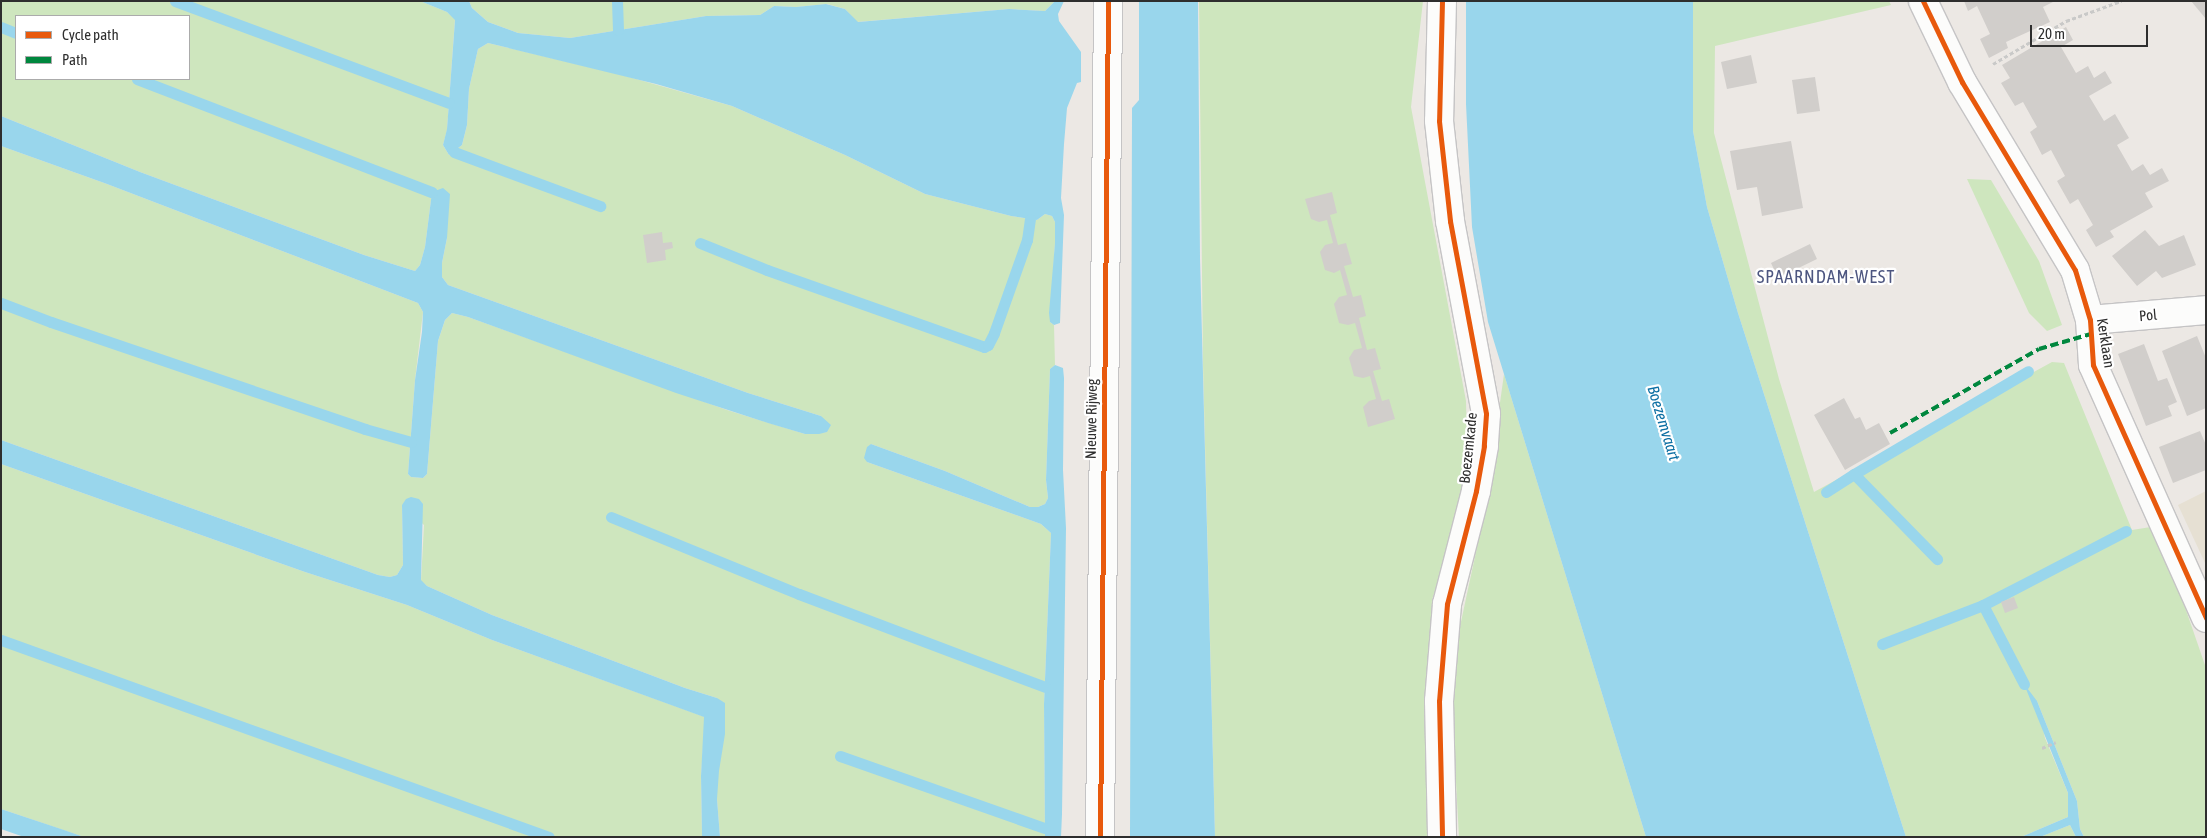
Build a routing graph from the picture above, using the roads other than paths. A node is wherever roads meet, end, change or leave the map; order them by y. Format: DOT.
graph roads {
  1 [pos="1108,1"];
  2 [pos="1442,1"];
  3 [pos="1923,1"];
  4 [pos="2206,310"];
  5 [pos="2090,320"];
  6 [pos="2206,618"];
  7 [pos="1100,837"];
  8 [pos="1442,837"];
  1 -- 7 [label="street, Nieuwe Rijweg"];
  2 -- 8 [label="street, Boezemkade"];
  3 -- 5 [label="street, Kerklaan"];
  4 -- 5 [label="street, Pol"];
  5 -- 6 [label="street, Kerklaan"];
}
